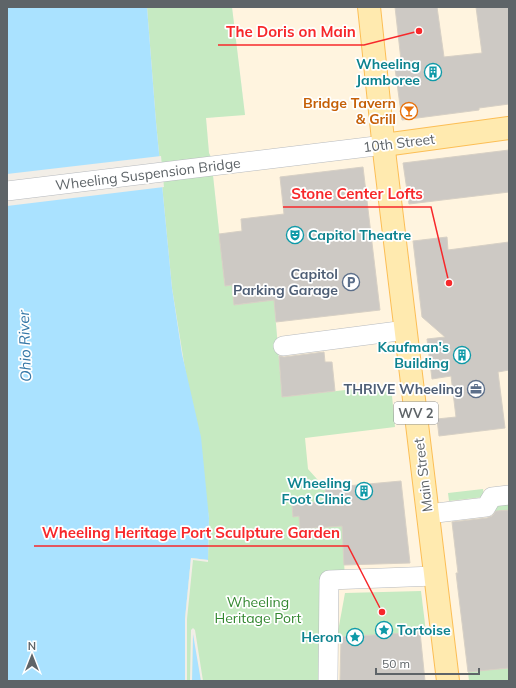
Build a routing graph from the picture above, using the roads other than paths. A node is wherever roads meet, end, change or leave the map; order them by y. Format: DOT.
graph roads {
  1 [pos="369,7"];
  2 [pos="509,128"];
  3 [pos="384,145"];
  4 [pos="290,157"];
  5 [pos="7,192"];
  6 [pos="406,330"];
  7 [pos="283,346"];
  8 [pos="509,495"];
  9 [pos="428,514"];
  10 [pos="435,576"];
  11 [pos="328,681"];
  12 [pos="448,681"];
  1 -- 3 [label="main road, Main Street"];
  2 -- 3 [label="main road, 10th Street"];
  3 -- 4 [label="street, 10th Street"];
  3 -- 6 [label="main road, Main Street / WV 2"];
  4 -- 5 [label="street, Wheeling Suspension Bridge"];
  6 -- 7 [label="street"];
  6 -- 9 [label="main road, Main Street / WV 2"];
  8 -- 9 [label="street"];
  9 -- 10 [label="main road, Main Street / WV 2"];
  10 -- 11 [label="street"];
  10 -- 12 [label="main road, Main Street / WV 2"];
}
